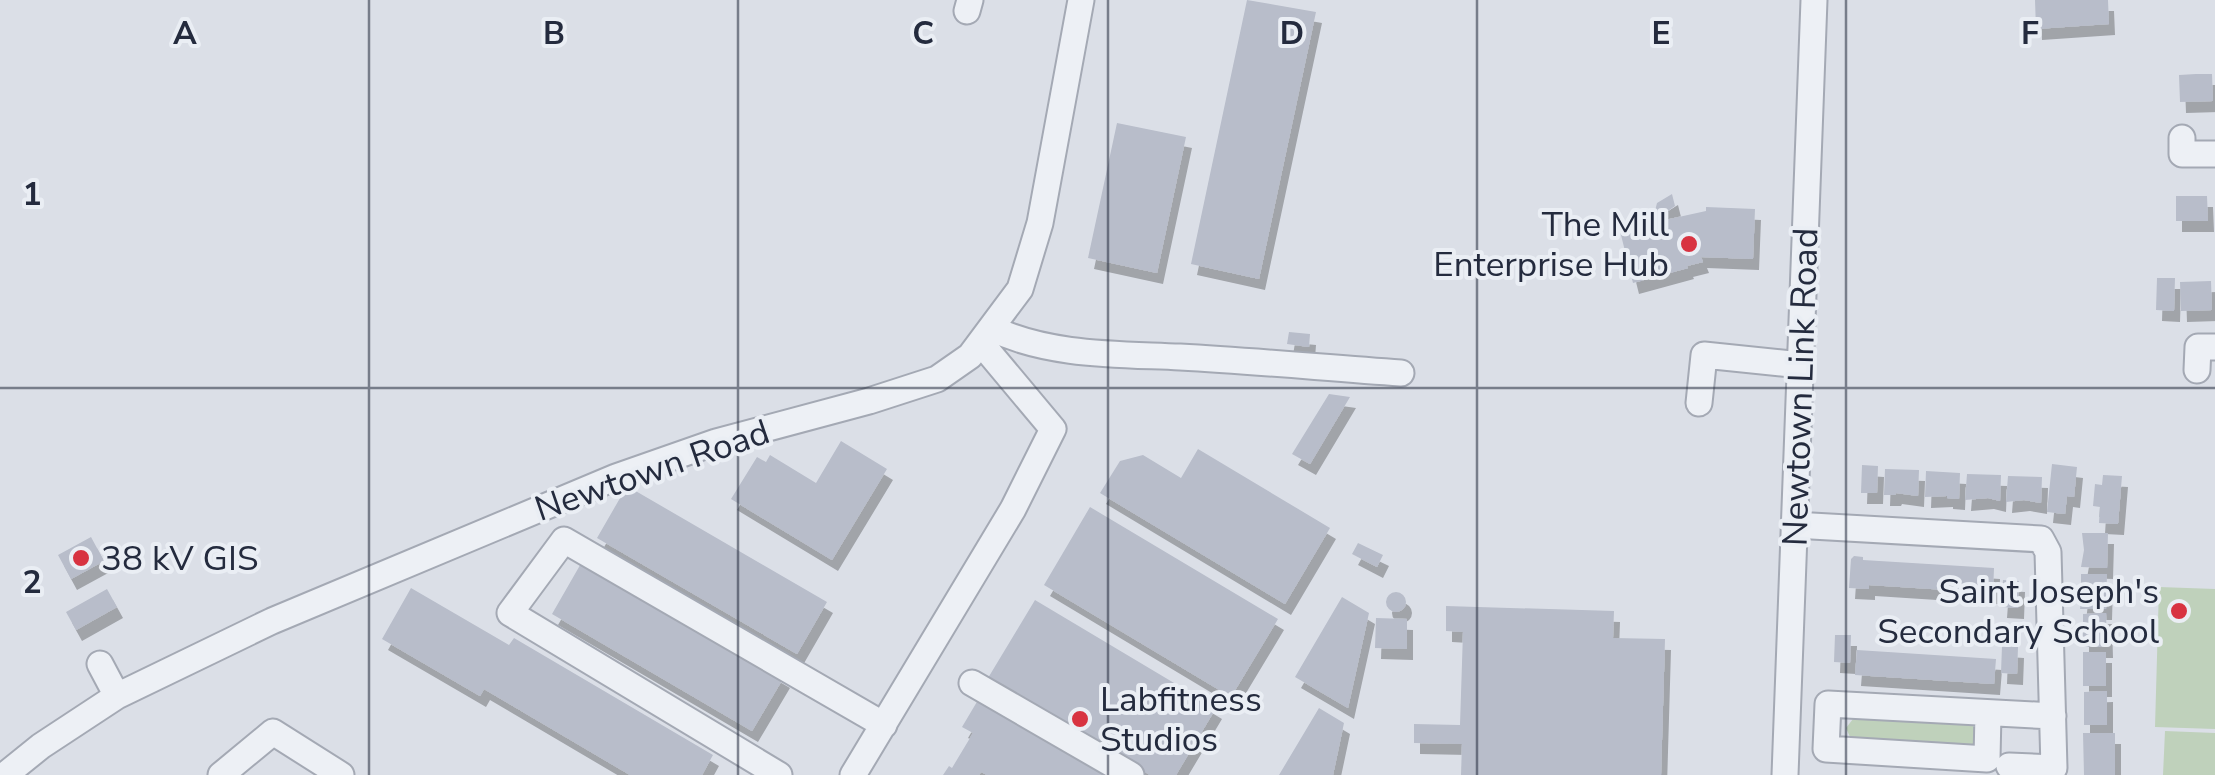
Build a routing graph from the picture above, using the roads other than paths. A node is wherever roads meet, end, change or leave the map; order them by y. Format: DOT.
graph roads {
  1 [pos="1081,0"];
  2 [pos="1814,0"];
  3 [pos="2182,138"];
  4 [pos="2215,154"];
  5 [pos="987,336"];
  6 [pos="2215,347"];
  7 [pos="1801,365"];
  8 [pos="2197,370"];
  9 [pos="1402,374"];
  10 [pos="1699,403"];
  11 [pos="1794,525"];
  12 [pos="100,664"];
  13 [pos="972,683"];
  14 [pos="117,696"];
  15 [pos="1988,713"];
  16 [pos="2053,716"];
  17 [pos="884,725"];
  18 [pos="2010,766"];
  19 [pos="5,775"];
  20 [pos="220,775"];
  21 [pos="341,775"];
  22 [pos="780,775"];
  23 [pos="853,775"];
  24 [pos="1131,775"];
  25 [pos="1785,775"];
  1 -- 5 [label="street, Newtown Road"];
  2 -- 7 [label="street, Newtown Link Road"];
  3 -- 4 [label="street"];
  5 -- 9 [label="street"];
  5 -- 14 [label="street, Newtown Road"];
  5 -- 17 [label="street"];
  6 -- 8 [label="street"];
  7 -- 10 [label="street"];
  7 -- 11 [label="street, Newtown Link Road"];
  11 -- 16 [label="street"];
  11 -- 25 [label="street, Newtown Link Road"];
  12 -- 14 [label="street"];
  13 -- 24 [label="street"];
  14 -- 19 [label="street, Newtown Road"];
  15 -- 15 [label="street"];
  15 -- 16 [label="street"];
  16 -- 18 [label="street"];
  17 -- 22 [label="street"];
  17 -- 23 [label="street"];
  20 -- 21 [label="street"];
}
